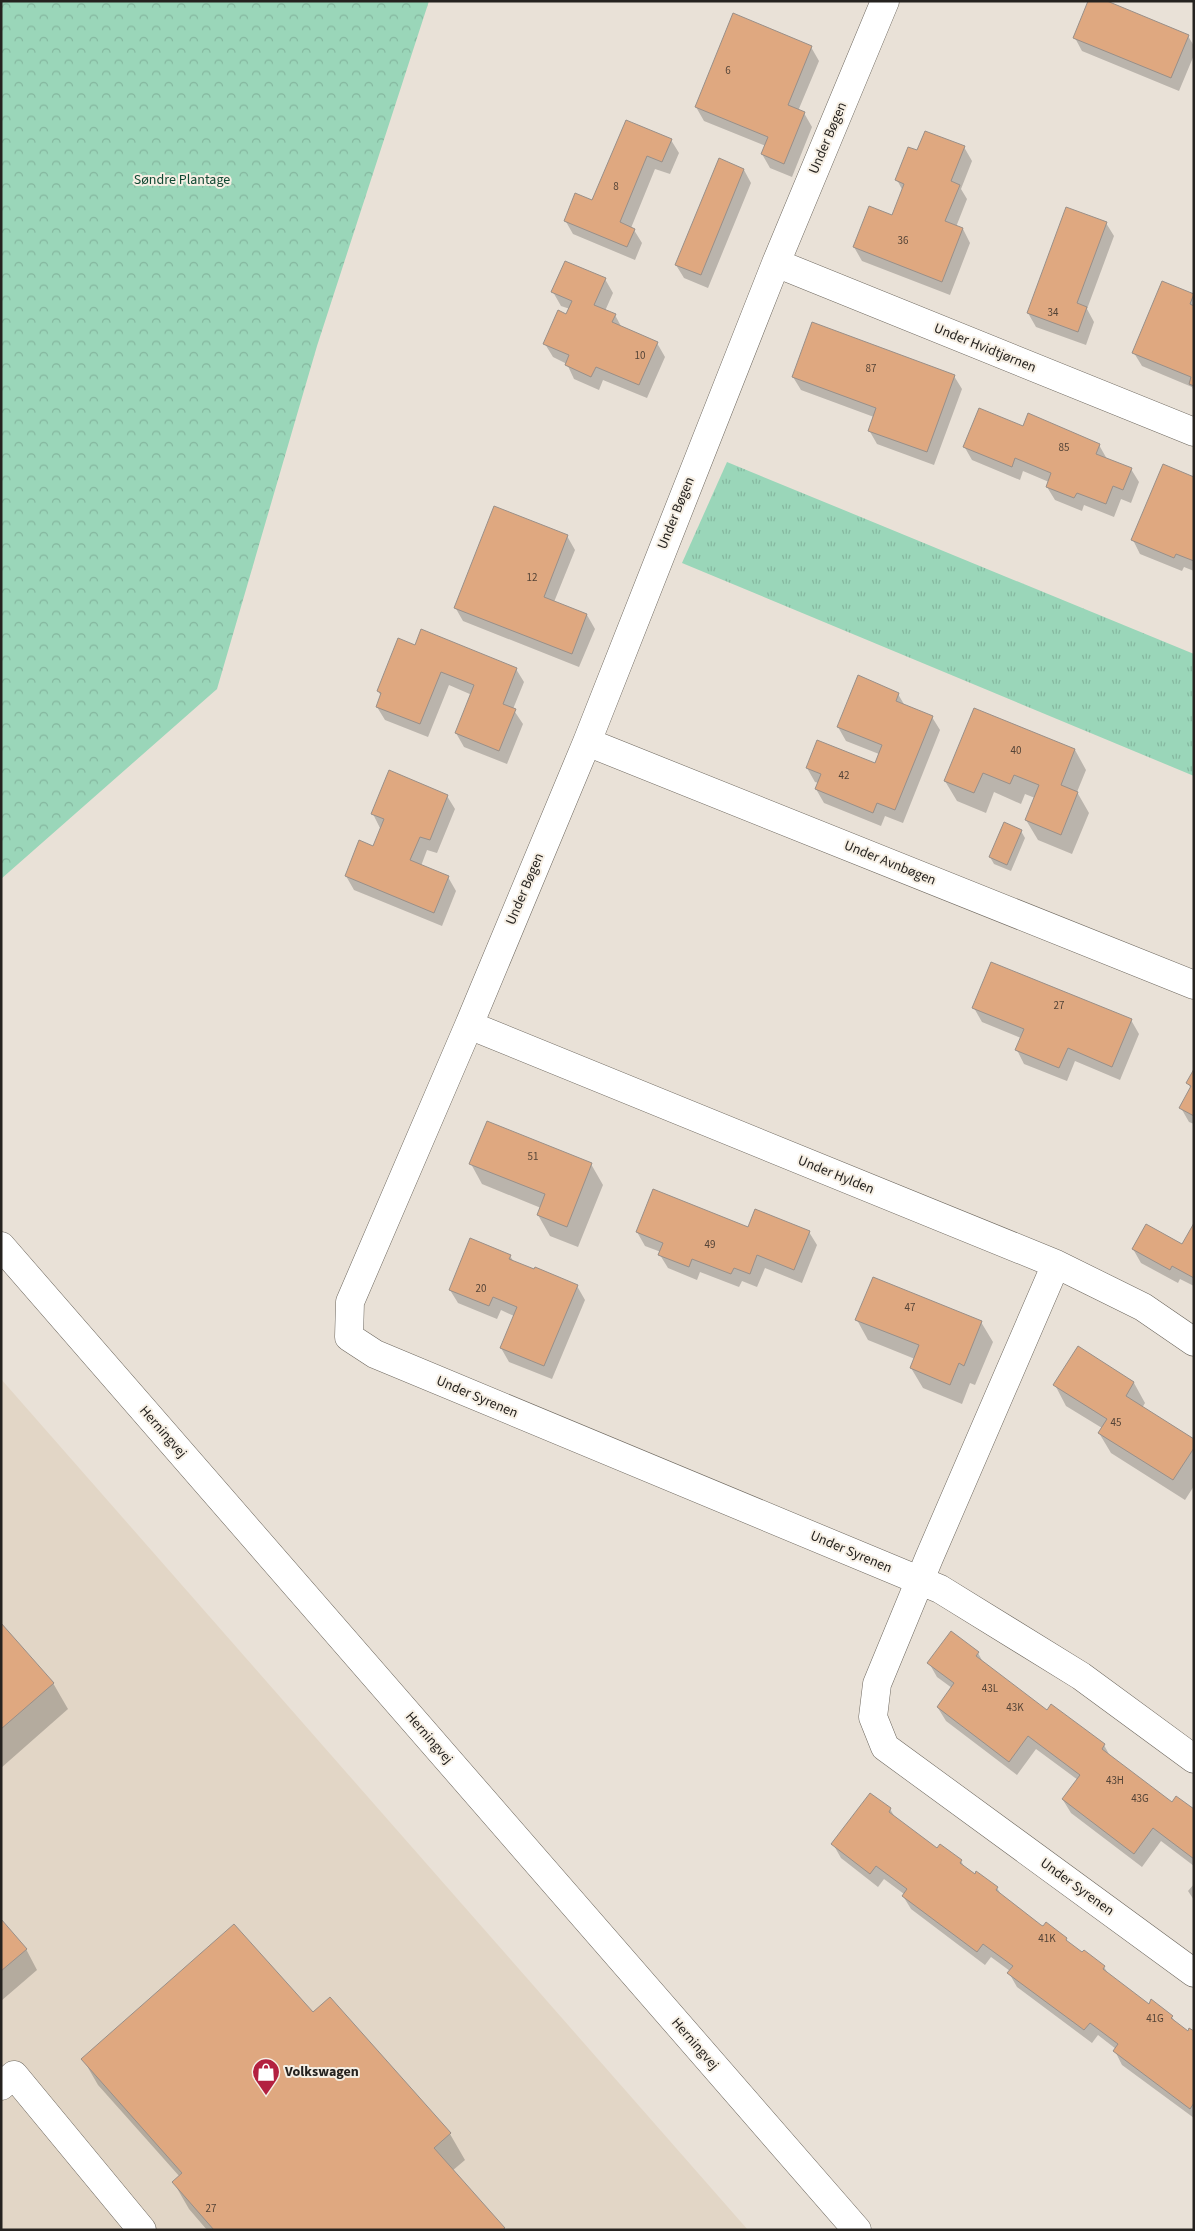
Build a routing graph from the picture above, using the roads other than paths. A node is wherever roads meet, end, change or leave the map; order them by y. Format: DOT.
graph roads {
  1 [pos="885,1"];
  2 [pos="776,263"];
  3 [pos="1194,432"];
  4 [pos="586,742"];
  5 [pos="1194,984"];
  6 [pos="468,1025"];
  7 [pos="1,1246"];
  8 [pos="1056,1264"];
  9 [pos="1194,1342"];
  10 [pos="919,1581"];
  11 [pos="1194,1759"];
  12 [pos="1194,1972"];
  13 [pos="1,2086"];
  14 [pos="142,2230"];
  15 [pos="857,2230"];
  1 -- 2 [label="street, Under Bøgen"];
  2 -- 3 [label="street, Under Hvidtjørnen"];
  2 -- 4 [label="street, Under Bøgen"];
  4 -- 5 [label="street, Under Avnbøgen"];
  4 -- 6 [label="street, Under Bøgen"];
  6 -- 8 [label="street, Under Hylden"];
  6 -- 10 [label="street, Under Syrenen"];
  7 -- 15 [label="street, Herningvej"];
  8 -- 9 [label="street, Under Hylden"];
  8 -- 10 [label="street, Under Syrenen"];
  10 -- 11 [label="street, Under Syrenen"];
  10 -- 12 [label="street, Under Syrenen"];
  13 -- 14 [label="street"];
}
